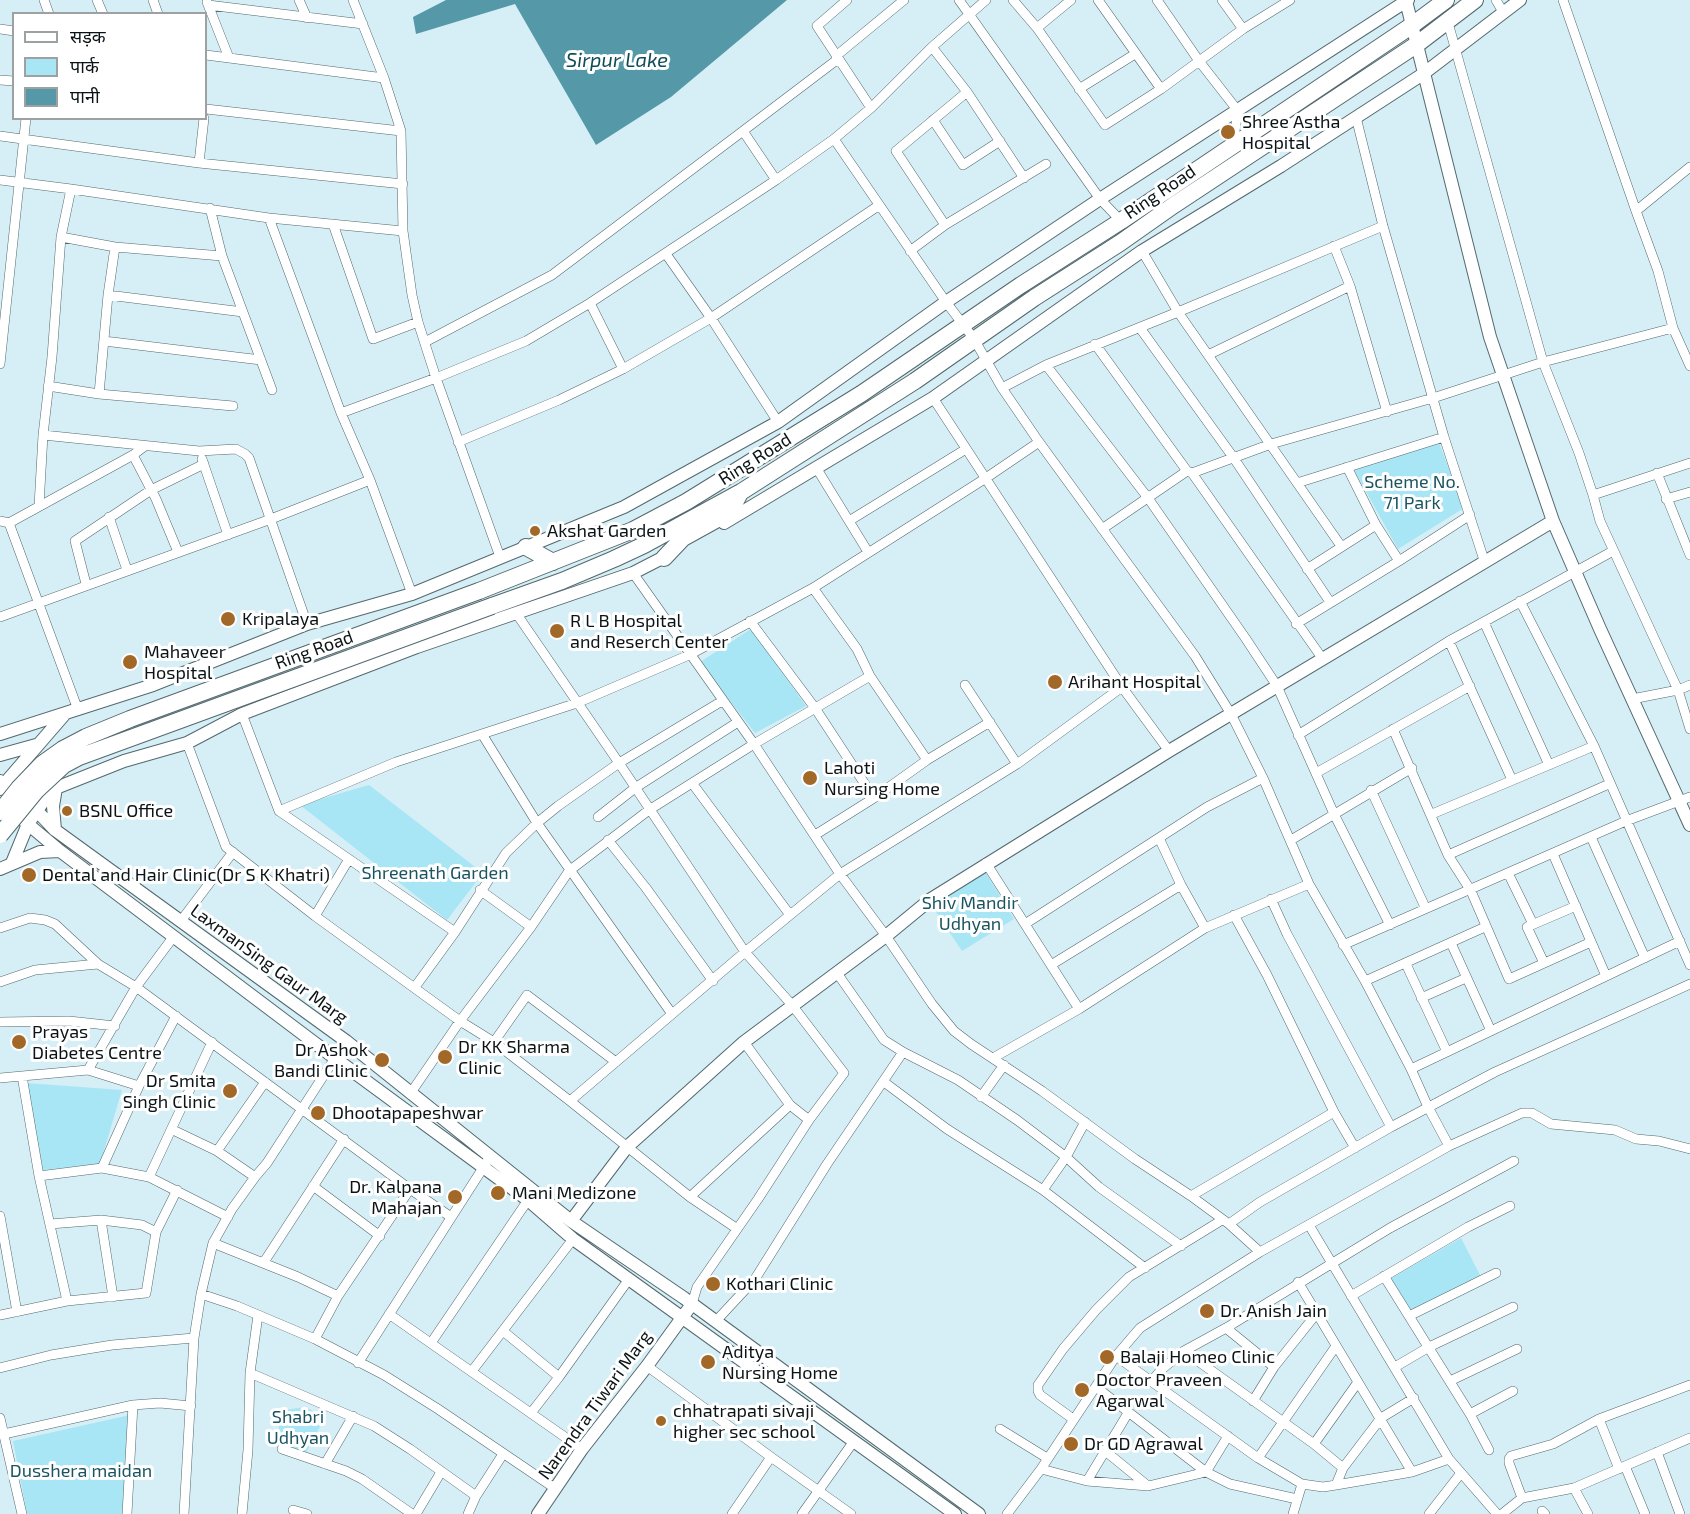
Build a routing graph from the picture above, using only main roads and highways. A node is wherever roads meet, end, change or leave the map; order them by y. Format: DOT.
graph roads {
  1 [pos="1475,0"];
  2 [pos="1442,1"];
  3 [pos="741,492"];
  4 [pos="526,547"];
  5 [pos="664,558"];
  6 [pos="553,562"];
  7 [pos="0,812"];
  8 [pos="0,835"];
  1 -- 3 [label="highway, Ring Road"];
  2 -- 6 [label="highway, Ring Road"];
  3 -- 5 [label="highway"];
  3 -- 8 [label="highway, Ring Road, bridge"];
  4 -- 6 [label="highway"];
  6 -- 7 [label="highway, Ring Road, bridge"];
}
